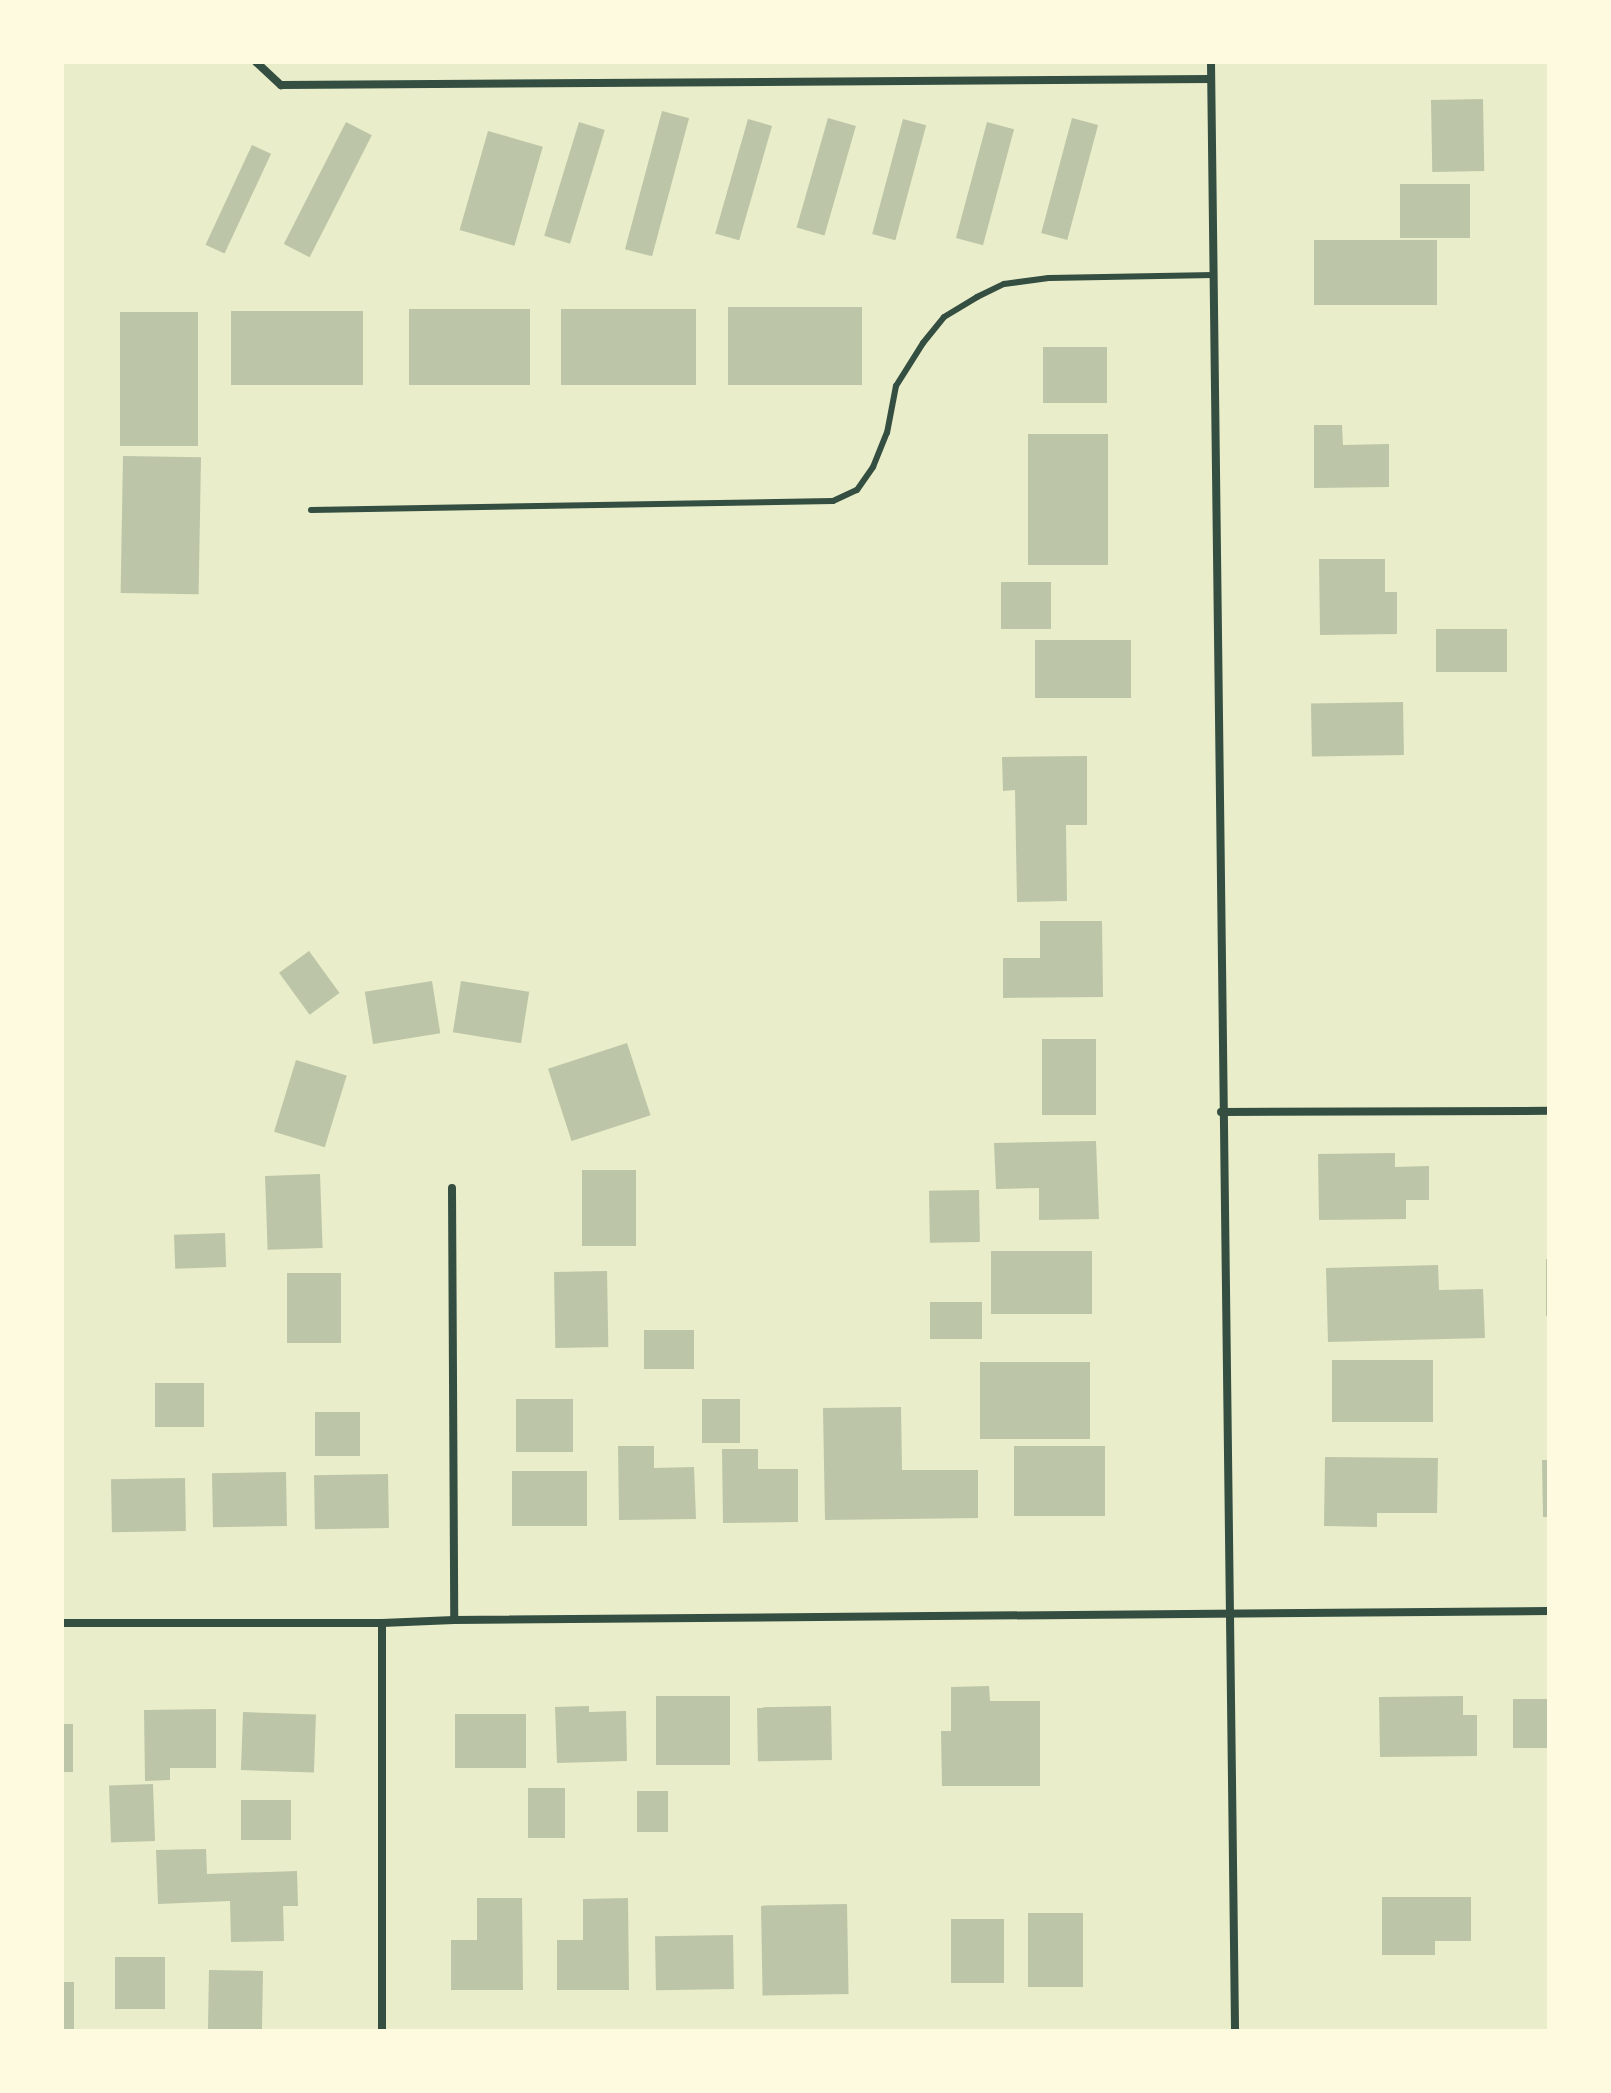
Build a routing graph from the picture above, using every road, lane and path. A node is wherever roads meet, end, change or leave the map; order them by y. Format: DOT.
graph roads {
  1 [pos="256,62"];
  2 [pos="1211,62"];
  3 [pos="1211,79"];
  4 [pos="1214,275"];
  5 [pos="311,510"];
  6 [pos="1549,1111"];
  7 [pos="1221,1112"];
  8 [pos="452,1188"];
  9 [pos="1549,1611"];
  10 [pos="1231,1614"];
  11 [pos="454,1620"];
  12 [pos="62,1623"];
  13 [pos="382,1623"];
  14 [pos="382,2031"];
  15 [pos="1235,2031"];
  1 -- 3 [label="street"];
  2 -- 3 [label="street"];
  3 -- 4 [label="street"];
  4 -- 5 [label="lane"];
  4 -- 7 [label="street"];
  6 -- 7 [label="street"];
  7 -- 10 [label="street"];
  8 -- 11 [label="street"];
  9 -- 10 [label="street"];
  10 -- 11 [label="street"];
  10 -- 15 [label="street"];
  11 -- 13 [label="street"];
  12 -- 13 [label="street"];
  13 -- 14 [label="street"];
}
